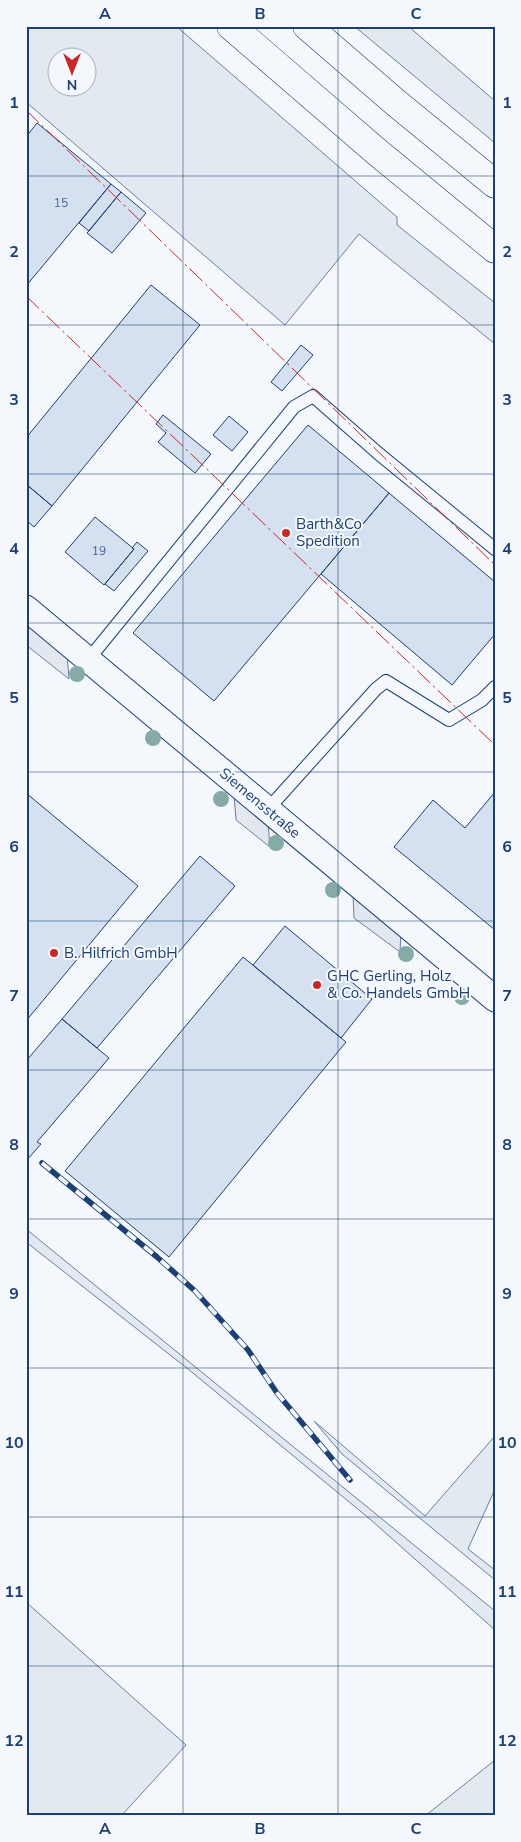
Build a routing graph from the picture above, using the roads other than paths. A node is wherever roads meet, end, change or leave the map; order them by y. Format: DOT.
graph roads {
  1 [pos="231,26"];
  2 [pos="307,26"];
  3 [pos="495,184"];
  4 [pos="495,249"];
  5 [pos="495,549"];
  6 [pos="26,608"];
  7 [pos="88,660"];
  8 [pos="495,686"];
  9 [pos="268,810"];
  10 [pos="495,999"];
  1 -- 4 [label="highway"];
  2 -- 3 [label="highway"];
  5 -- 7 [label="lane"];
  6 -- 7 [label="street, Siemensstraße"];
  7 -- 9 [label="street, Siemensstraße"];
  8 -- 9 [label="lane"];
  9 -- 10 [label="street, Siemensstraße"];
}
